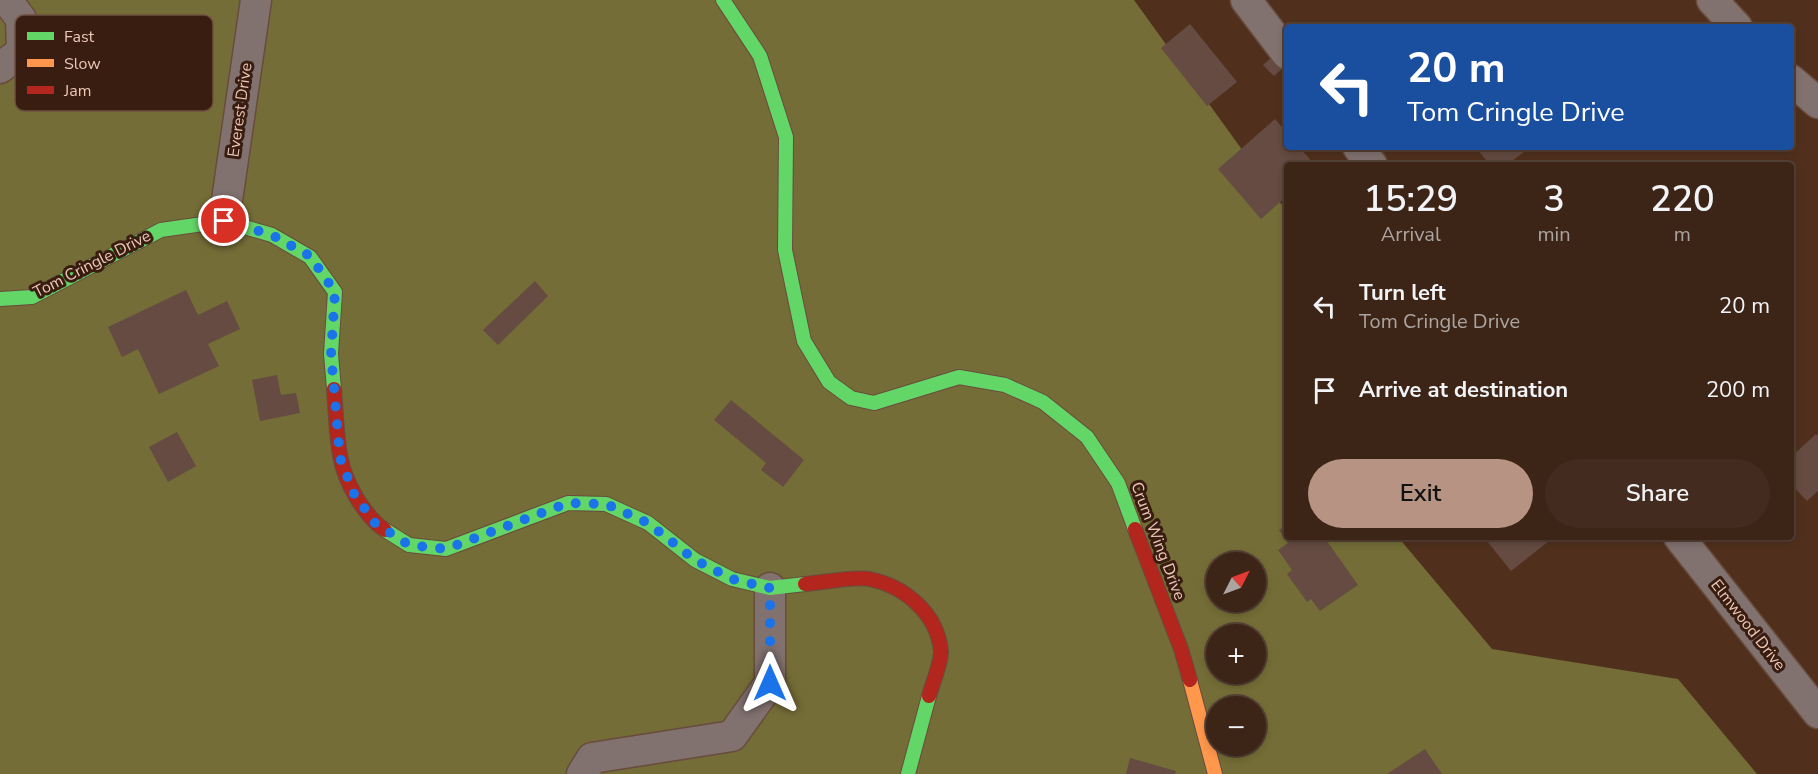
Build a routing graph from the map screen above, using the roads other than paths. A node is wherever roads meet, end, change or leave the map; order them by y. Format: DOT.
graph roads {
  1 [pos="7,0"];
  2 [pos="256,0"];
  3 [pos="723,0"];
  4 [pos="1246,0"];
  5 [pos="1712,0"];
  6 [pos="18,15"];
  7 [pos="1734,24"];
  8 [pos="1284,50"];
  9 [pos="15,56"];
  10 [pos="0,68"];
  11 [pos="1794,83"];
  12 [pos="1818,103"];
  13 [pos="1360,150"];
  14 [pos="1370,162"];
  15 [pos="224,221"];
  16 [pos="0,299"];
  17 [pos="1681,540"];
  18 [pos="770,588"];
  19 [pos="1818,713"];
  20 [pos="582,774"];
  21 [pos="908,774"];
  22 [pos="1215,774"];
  1 -- 6 [label="street"];
  2 -- 15 [label="street, Everest Drive"];
  3 -- 22 [label="street, Crum Wing Drive"];
  4 -- 8 [label="street"];
  5 -- 7 [label="street"];
  9 -- 10 [label="street"];
  11 -- 12 [label="street"];
  13 -- 14 [label="street"];
  15 -- 16 [label="street, Tom Cringle Drive"];
  15 -- 18 [label="street, Tom Cringle Drive"];
  17 -- 19 [label="street, Elmwood Drive"];
  18 -- 20 [label="street"];
  18 -- 21 [label="street, Tom Cringle Drive"];
}
